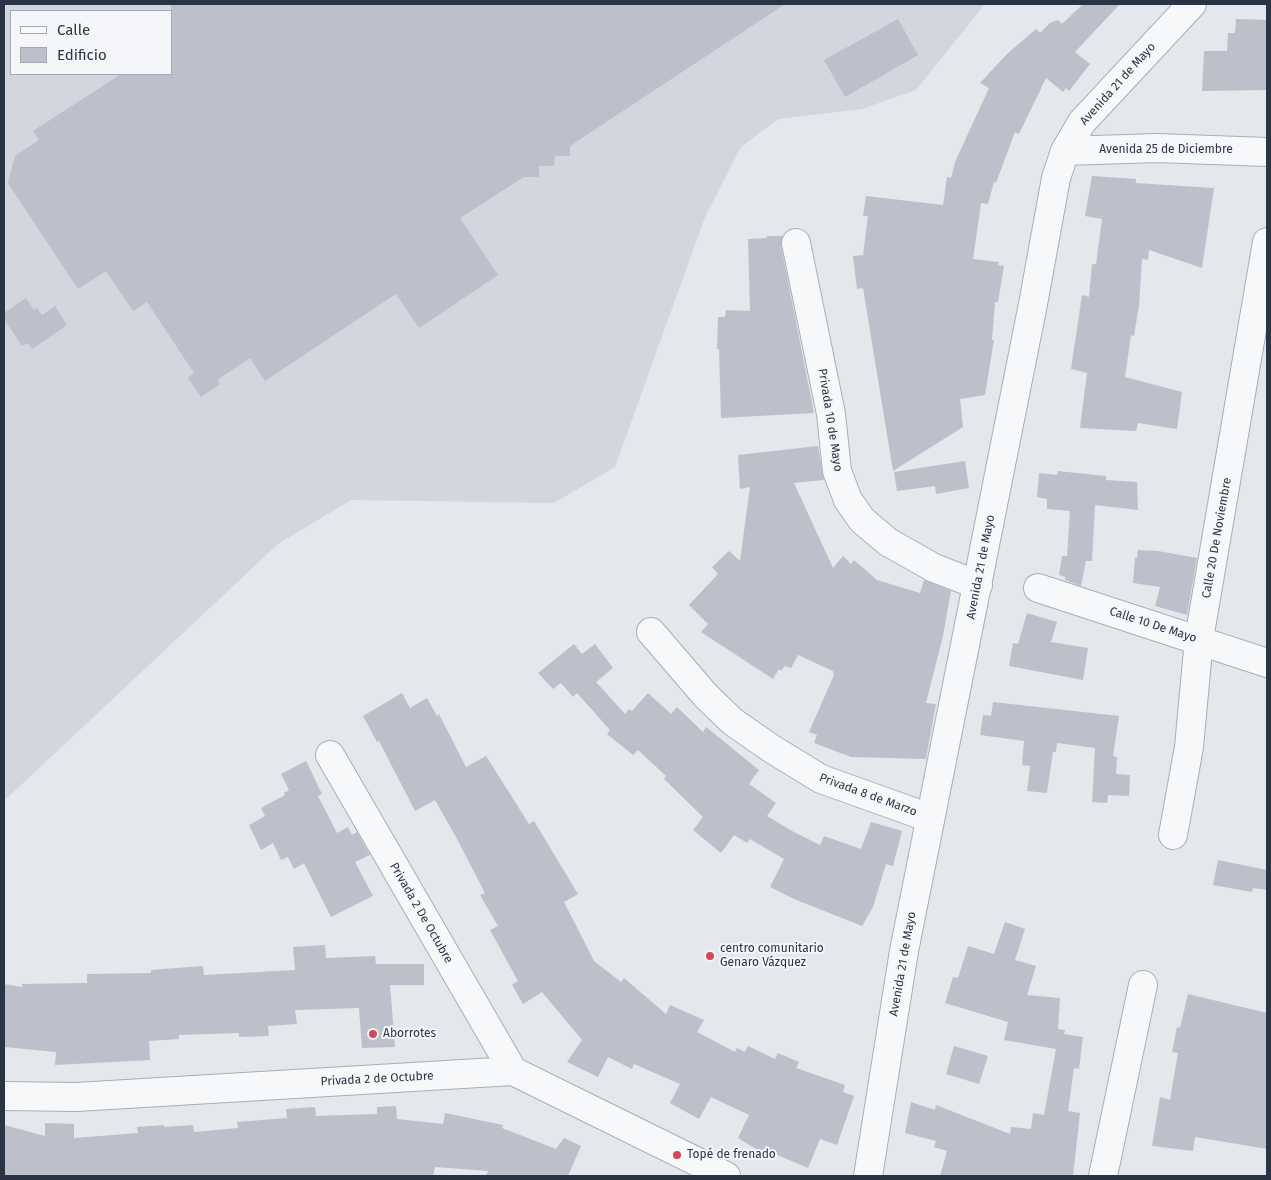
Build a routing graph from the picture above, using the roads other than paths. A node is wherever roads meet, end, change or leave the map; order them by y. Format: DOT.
graph roads {
  1 [pos="1192,4"];
  2 [pos="1065,151"];
  3 [pos="1267,152"];
  4 [pos="1267,242"];
  5 [pos="796,243"];
  6 [pos="978,586"];
  7 [pos="1038,588"];
  8 [pos="650,632"];
  9 [pos="1199,640"];
  10 [pos="1267,663"];
  11 [pos="330,755"];
  12 [pos="930,818"];
  13 [pos="1173,835"];
  14 [pos="1143,985"];
  15 [pos="513,1071"];
  16 [pos="4,1096"];
  17 [pos="726,1176"];
  18 [pos="868,1176"];
  19 [pos="1103,1176"];
  1 -- 2 [label="street, Avenida 21 de Mayo"];
  2 -- 3 [label="street, Avenida 25 de Diciembre"];
  2 -- 6 [label="street, Avenida 21 de Mayo"];
  4 -- 9 [label="street, Calle 20 De Noviembre"];
  5 -- 6 [label="street, Privada 10 de Mayo"];
  6 -- 12 [label="street, Avenida 21 de Mayo"];
  7 -- 9 [label="street, Calle 10 De Mayo"];
  8 -- 12 [label="street, Privada 8 de Marzo"];
  9 -- 10 [label="street, Calle 10 De Mayo"];
  9 -- 13 [label="street, Calle 20 De Noviembre"];
  11 -- 15 [label="street, Privada 2 De Octubre"];
  12 -- 18 [label="street, Avenida 21 de Mayo"];
  14 -- 19 [label="street"];
  15 -- 16 [label="street, Privada 2 de Octubre"];
  15 -- 17 [label="street, Privada 2 de Octubre"];
}
